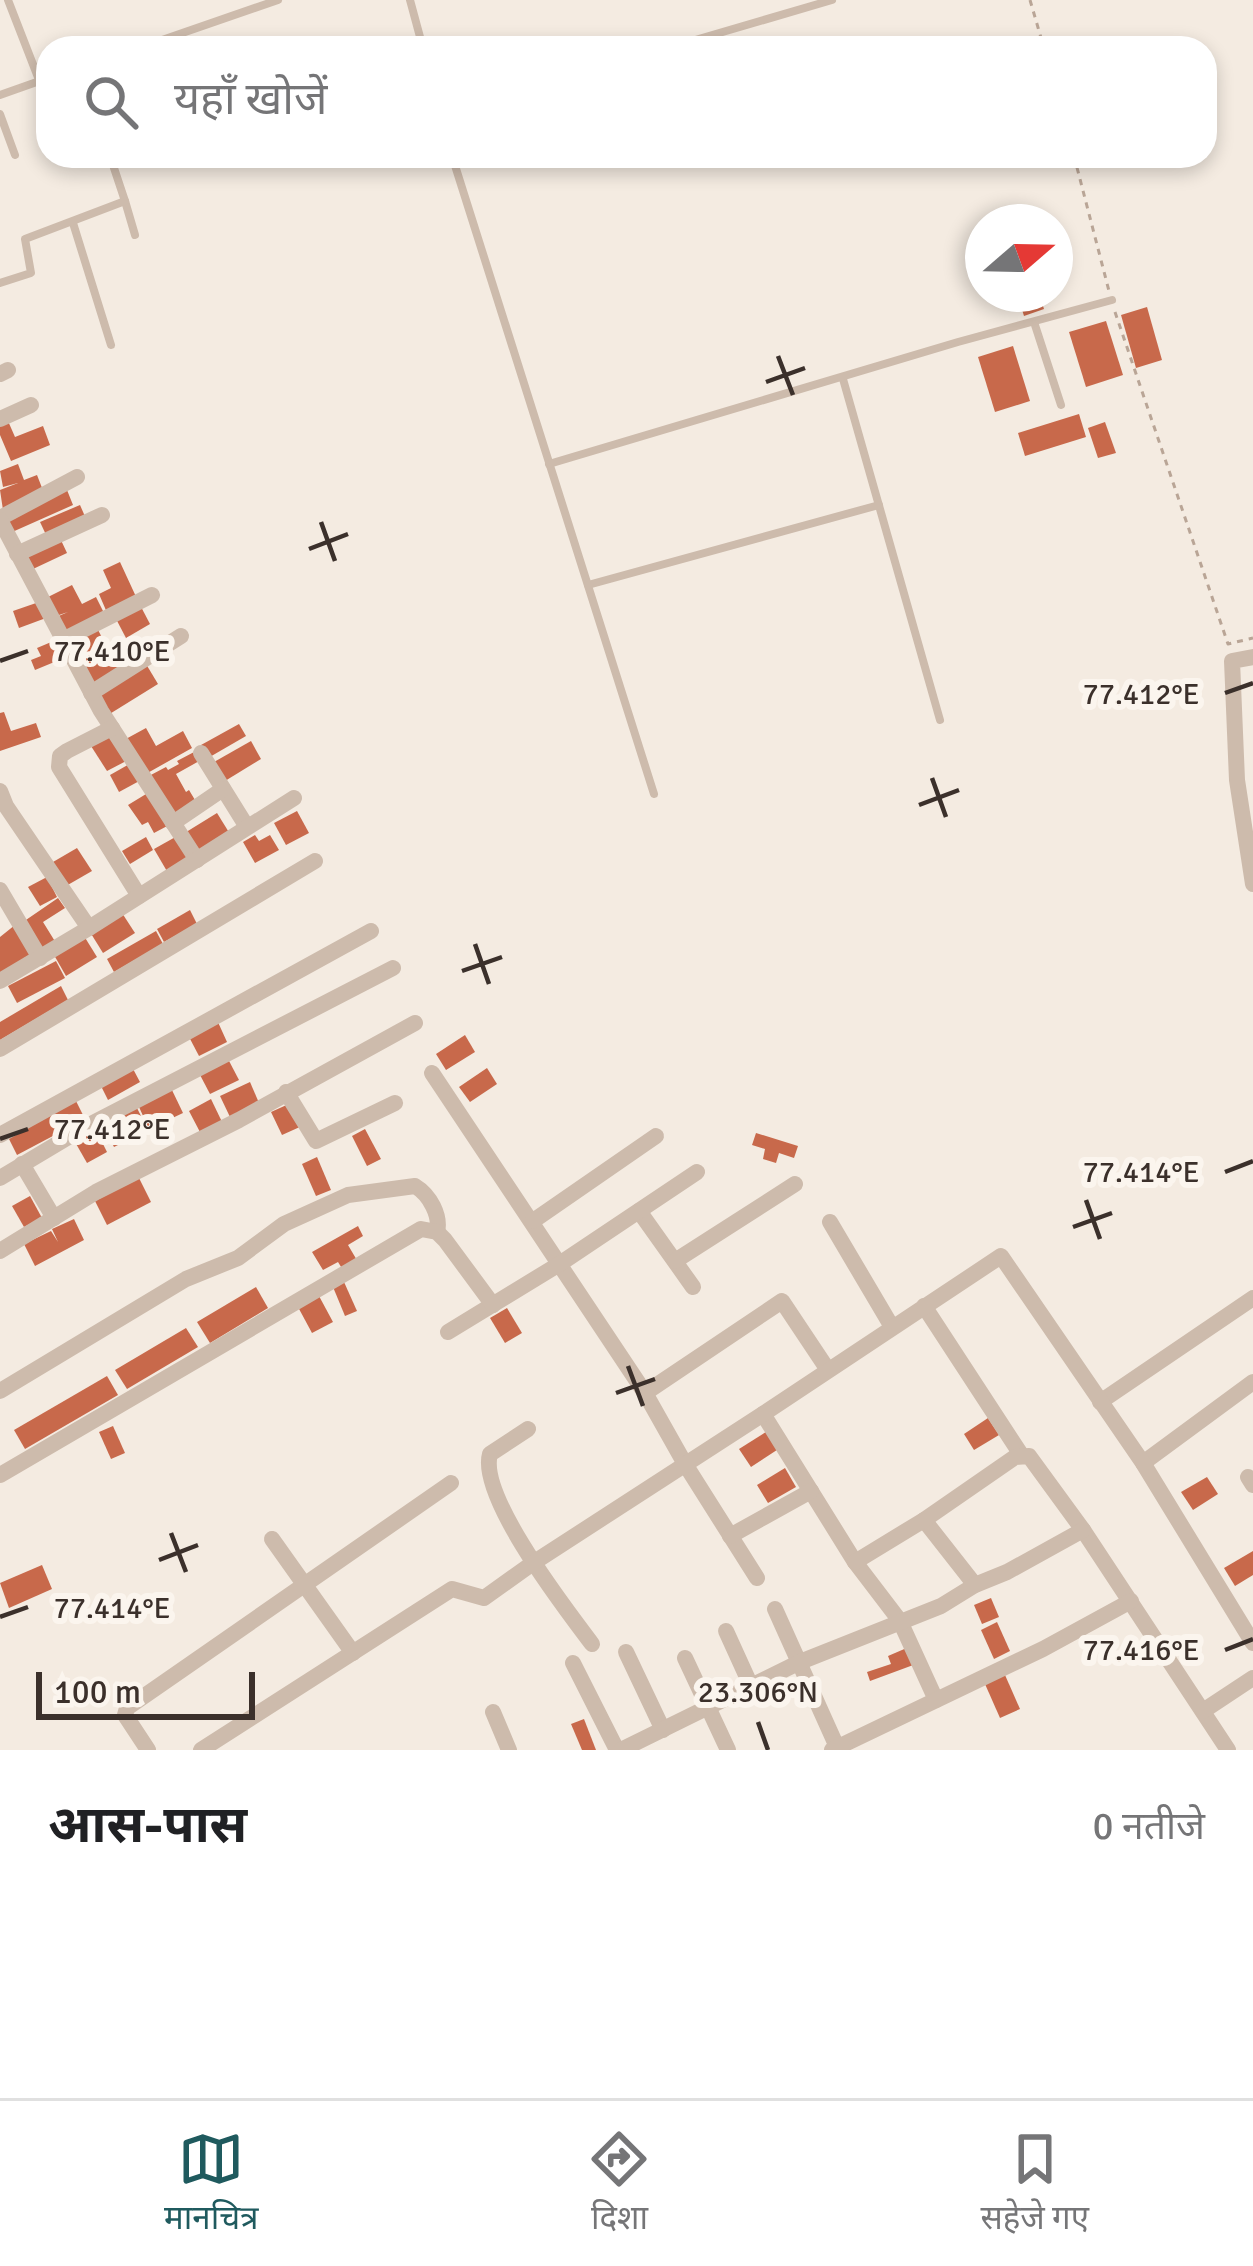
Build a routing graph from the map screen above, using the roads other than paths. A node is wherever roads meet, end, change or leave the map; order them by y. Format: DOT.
graph roads {
  1 [pos="8,0"];
  2 [pos="278,0"];
  3 [pos="410,0"];
  4 [pos="832,0"];
  5 [pos="174,36"];
  6 [pos="420,36"];
  7 [pos="709,36"];
  8 [pos="36,61"];
  9 [pos="36,82"];
  10 [pos="0,94"];
  11 [pos="0,114"];
  12 [pos="15,155"];
  13 [pos="114,168"];
  14 [pos="456,168"];
  15 [pos="125,201"];
  16 [pos="73,223"];
  17 [pos="135,236"];
  18 [pos="0,283"];
  19 [pos="1112,300"];
  20 [pos="1034,322"];
  21 [pos="111,345"];
  22 [pos="842,379"];
  23 [pos="31,405"];
  24 [pos="1061,405"];
  25 [pos="0,419"];
  26 [pos="549,464"];
  27 [pos="77,477"];
  28 [pos="879,505"];
  29 [pos="102,515"];
  30 [pos="0,519"];
  31 [pos="17,554"];
  32 [pos="588,585"];
  33 [pos="152,595"];
  34 [pos="181,636"];
  35 [pos="63,640"];
  36 [pos="1253,658"];
  37 [pos="91,693"];
  38 [pos="940,720"];
  39 [pos="112,728"];
  40 [pos="201,753"];
  41 [pos="1245,768"];
  42 [pos="223,789"];
  43 [pos="0,791"];
  44 [pos="654,794"];
  45 [pos="294,798"];
  46 [pos="173,823"];
  47 [pos="248,827"];
  48 [pos="1250,837"];
  49 [pos="196,860"];
  50 [pos="315,861"];
  51 [pos="1253,880"];
  52 [pos="0,890"];
  53 [pos="139,896"];
  54 [pos="89,928"];
  55 [pos="370,931"];
  56 [pos="40,958"];
  57 [pos="393,968"];
  58 [pos="0,981"];
  59 [pos="415,1023"];
  60 [pos="0,1049"];
  61 [pos="432,1072"];
  62 [pos="286,1091"];
  63 [pos="394,1103"];
  64 [pos="0,1135"];
  65 [pos="656,1136"];
  66 [pos="22,1164"];
  67 [pos="697,1172"];
  68 [pos="0,1178"];
  69 [pos="795,1184"];
  70 [pos="639,1211"];
  71 [pos="55,1218"];
  72 [pos="533,1221"];
  73 [pos="830,1222"];
  74 [pos="437,1232"];
  75 [pos="0,1252"];
  76 [pos="675,1261"];
  77 [pos="561,1263"];
  78 [pos="693,1287"];
  79 [pos="1253,1298"];
  80 [pos="493,1305"];
  81 [pos="924,1306"];
  82 [pos="892,1327"];
  83 [pos="448,1332"];
  84 [pos="828,1370"];
  85 [pos="1252,1384"];
  86 [pos="0,1391"];
  87 [pos="645,1393"];
  88 [pos="1100,1402"];
  89 [pos="763,1414"];
  90 [pos="528,1429"];
  91 [pos="1022,1456"];
  92 [pos="1143,1463"];
  93 [pos="685,1464"];
  94 [pos="0,1475"];
  95 [pos="451,1484"];
  96 [pos="811,1491"];
  97 [pos="924,1520"];
  98 [pos="1083,1530"];
  99 [pos="730,1536"];
  100 [pos="272,1539"];
  101 [pos="855,1562"];
  102 [pos="533,1563"];
  103 [pos="757,1578"];
  104 [pos="306,1585"];
  105 [pos="975,1585"];
  106 [pos="1131,1601"];
  107 [pos="1253,1606"];
  108 [pos="775,1609"];
  109 [pos="1236,1618"];
  110 [pos="900,1621"];
  111 [pos="726,1630"];
  112 [pos="1253,1643"];
  113 [pos="592,1644"];
  114 [pos="626,1652"];
  115 [pos="353,1653"];
  116 [pos="685,1658"];
  117 [pos="573,1663"];
  118 [pos="800,1663"];
  119 [pos="1253,1678"];
  120 [pos="751,1686"];
  121 [pos="936,1700"];
  122 [pos="709,1707"];
  123 [pos="1203,1711"];
  124 [pos="493,1712"];
  125 [pos="663,1730"];
  126 [pos="834,1749"];
  127 [pos="148,1750"];
  128 [pos="201,1750"];
  129 [pos="509,1750"];
  130 [pos="619,1750"];
  131 [pos="728,1750"];
  132 [pos="1228,1750"];
  1 -- 8 [label="lane"];
  2 -- 5 [label="lane"];
  3 -- 6 [label="lane"];
  4 -- 7 [label="lane"];
  9 -- 10 [label="lane"];
  11 -- 12 [label="lane"];
  13 -- 15 [label="lane"];
  14 -- 26 [label="lane"];
  15 -- 16 [label="lane"];
  15 -- 17 [label="lane"];
  16 -- 18 [label="lane"];
  16 -- 21 [label="lane"];
  19 -- 20 [label="lane"];
  20 -- 22 [label="lane"];
  20 -- 24 [label="lane"];
  22 -- 26 [label="lane"];
  22 -- 28 [label="lane"];
  23 -- 25 [label="street"];
  26 -- 32 [label="lane"];
  27 -- 30 [label="street"];
  28 -- 32 [label="lane"];
  28 -- 38 [label="lane"];
  29 -- 31 [label="street"];
  30 -- 31 [label="street"];
  31 -- 35 [label="street"];
  32 -- 44 [label="lane"];
  33 -- 35 [label="street"];
  34 -- 37 [label="street"];
  35 -- 37 [label="street"];
  36 -- 41 [label="street"];
  37 -- 39 [label="street"];
  39 -- 46 [label="street"];
  39 -- 53 [label="street"];
  40 -- 42 [label="street"];
  41 -- 48 [label="street"];
  42 -- 46 [label="street"];
  42 -- 47 [label="street"];
  43 -- 54 [label="street"];
  45 -- 47 [label="street"];
  46 -- 49 [label="street"];
  47 -- 49 [label="street"];
  48 -- 51 [label="street"];
  49 -- 53 [label="street"];
  50 -- 60 [label="street"];
  52 -- 56 [label="street"];
  53 -- 54 [label="street"];
  54 -- 56 [label="street"];
  55 -- 64 [label="street"];
  56 -- 58 [label="street"];
  57 -- 66 [label="street"];
  59 -- 62 [label="street"];
  61 -- 72 [label="street"];
  62 -- 63 [label="street"];
  62 -- 71 [label="street"];
  65 -- 72 [label="street"];
  66 -- 68 [label="street"];
  66 -- 71 [label="street"];
  67 -- 70 [label="street"];
  69 -- 76 [label="street"];
  70 -- 76 [label="street"];
  70 -- 77 [label="street"];
  71 -- 75 [label="street"];
  72 -- 77 [label="street"];
  73 -- 82 [label="street"];
  74 -- 80 [label="street"];
  74 -- 86 [label="street"];
  74 -- 94 [label="street"];
  76 -- 78 [label="street"];
  77 -- 80 [label="street"];
  77 -- 87 [label="street"];
  79 -- 88 [label="street"];
  80 -- 83 [label="street"];
  81 -- 82 [label="street"];
  81 -- 88 [label="street"];
  81 -- 91 [label="street"];
  82 -- 84 [label="street"];
  84 -- 87 [label="street"];
  84 -- 89 [label="street"];
  85 -- 92 [label="street"];
  87 -- 93 [label="street"];
  88 -- 92 [label="street"];
  89 -- 93 [label="street"];
  89 -- 96 [label="street"];
  90 -- 102 [label="street"];
  91 -- 97 [label="street"];
  91 -- 98 [label="street"];
  92 -- 109 [label="street"];
  93 -- 99 [label="street"];
  93 -- 102 [label="street"];
  95 -- 104 [label="street"];
  96 -- 99 [label="street"];
  96 -- 101 [label="street"];
  97 -- 101 [label="street"];
  97 -- 105 [label="street"];
  98 -- 105 [label="street"];
  98 -- 106 [label="street"];
  99 -- 103 [label="street"];
  100 -- 104 [label="street"];
  101 -- 110 [label="street"];
  102 -- 113 [label="street"];
  102 -- 115 [label="street"];
  104 -- 115 [label="street"];
  104 -- 127 [label="street"];
  105 -- 110 [label="street"];
  106 -- 121 [label="street"];
  106 -- 123 [label="street"];
  107 -- 109 [label="street"];
  108 -- 118 [label="street"];
  109 -- 112 [label="street"];
  110 -- 118 [label="street"];
  110 -- 121 [label="street"];
  111 -- 120 [label="street"];
  114 -- 125 [label="street"];
  115 -- 128 [label="street"];
  116 -- 122 [label="street"];
  117 -- 130 [label="street"];
  118 -- 120 [label="street"];
  118 -- 126 [label="street"];
  119 -- 123 [label="street"];
  120 -- 122 [label="street"];
  121 -- 126 [label="street"];
  122 -- 125 [label="street"];
  122 -- 131 [label="street"];
  123 -- 132 [label="street"];
  124 -- 129 [label="street"];
  125 -- 130 [label="street"];
}
